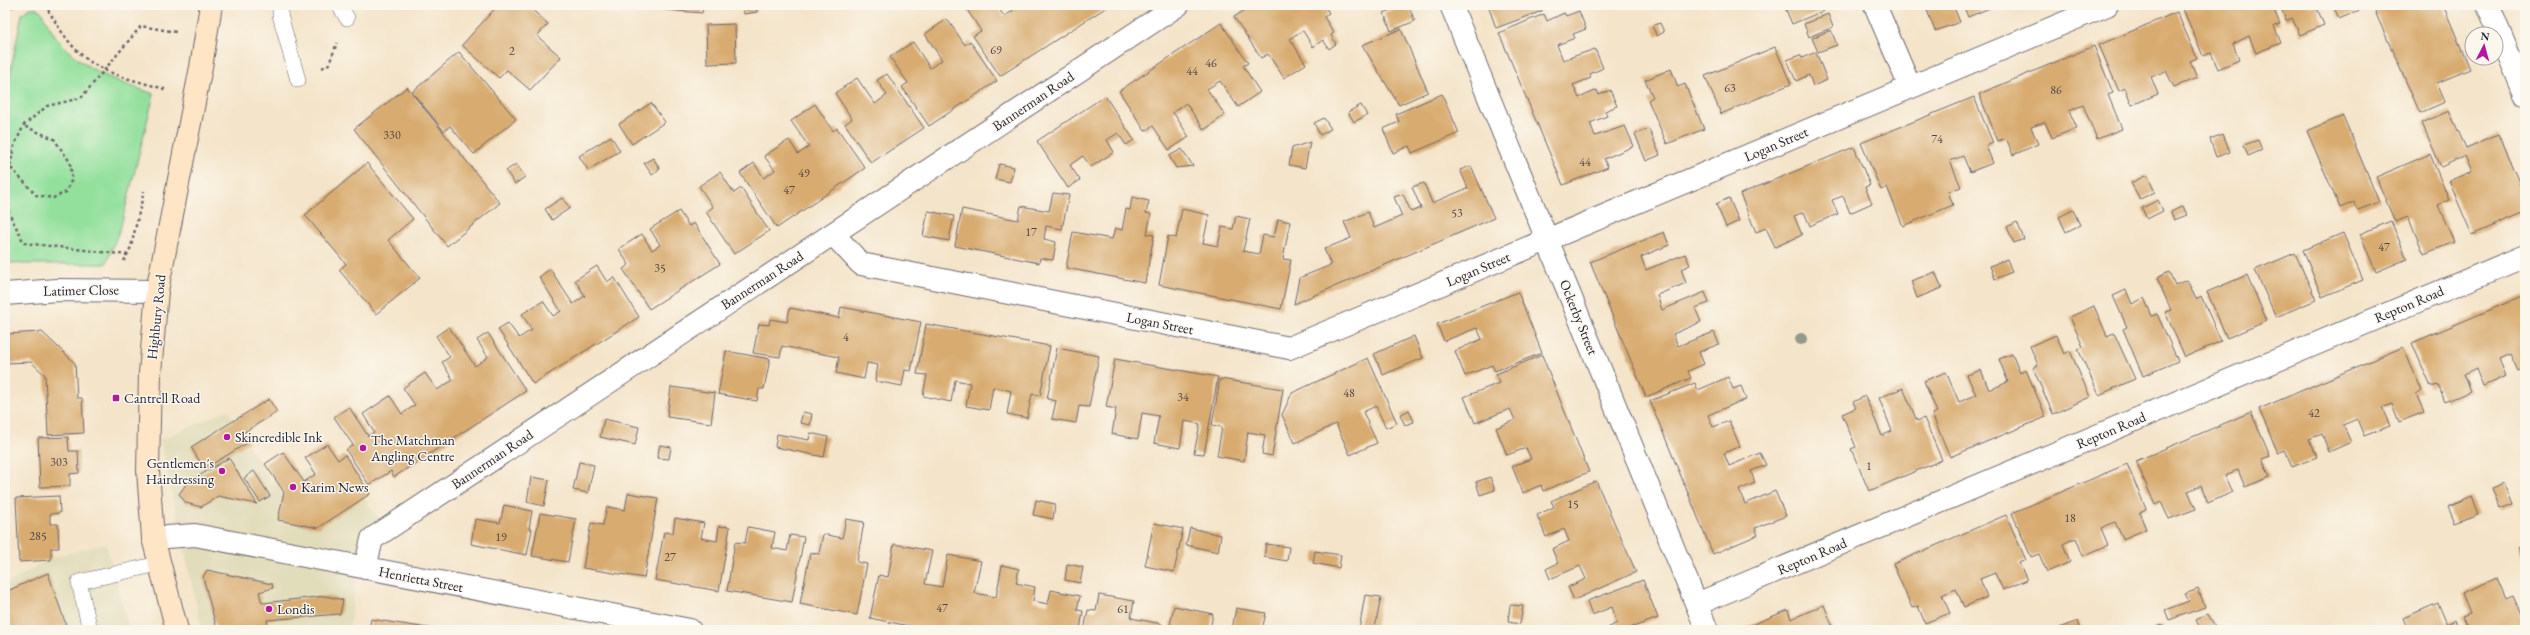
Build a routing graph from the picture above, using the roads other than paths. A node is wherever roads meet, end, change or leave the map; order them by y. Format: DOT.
graph roads {
  1 [pos="211,5"];
  2 [pos="282,5"];
  3 [pos="339,5"];
  4 [pos="1178,5"];
  5 [pos="1451,5"];
  6 [pos="1875,5"];
  7 [pos="2107,5"];
  8 [pos="2488,5"];
  9 [pos="347,18"];
  10 [pos="298,80"];
  11 [pos="1910,87"];
  12 [pos="2525,94"];
  13 [pos="833,234"];
  14 [pos="1547,240"];
  15 [pos="2525,256"];
  16 [pos="157,291"];
  17 [pos="5,294"];
  18 [pos="153,538"];
  19 [pos="158,564"];
  20 [pos="365,568"];
  21 [pos="1697,604"];
  22 [pos="665,628"];
  23 [pos="90,630"];
  24 [pos="178,630"];
  25 [pos="690,630"];
  26 [pos="1707,630"];
  1 -- 16 [label="main road, Highbury Road"];
  2 -- 10 [label="lane"];
  3 -- 9 [label="lane"];
  4 -- 13 [label="street, Bannerman Road"];
  5 -- 14 [label="street, Ockerby Street"];
  6 -- 11 [label="street"];
  7 -- 11 [label="street, Logan Street"];
  8 -- 12 [label="street"];
  11 -- 14 [label="street, Logan Street"];
  13 -- 14 [label="street, Logan Street"];
  13 -- 20 [label="street, Bannerman Road"];
  14 -- 21 [label="street, Ockerby Street"];
  15 -- 21 [label="street, Repton Road"];
  16 -- 17 [label="street, Latimer Close"];
  16 -- 18 [label="main road, Highbury Road"];
  18 -- 19 [label="main road, Highbury Road"];
  18 -- 20 [label="street, Henrietta Street"];
  19 -- 23 [label="lane"];
  19 -- 24 [label="main road, Highbury Road"];
  20 -- 22 [label="street, Henrietta Street"];
  21 -- 26 [label="street, Ockerby Street"];
  22 -- 25 [label="street, Henrietta Street"];
}
